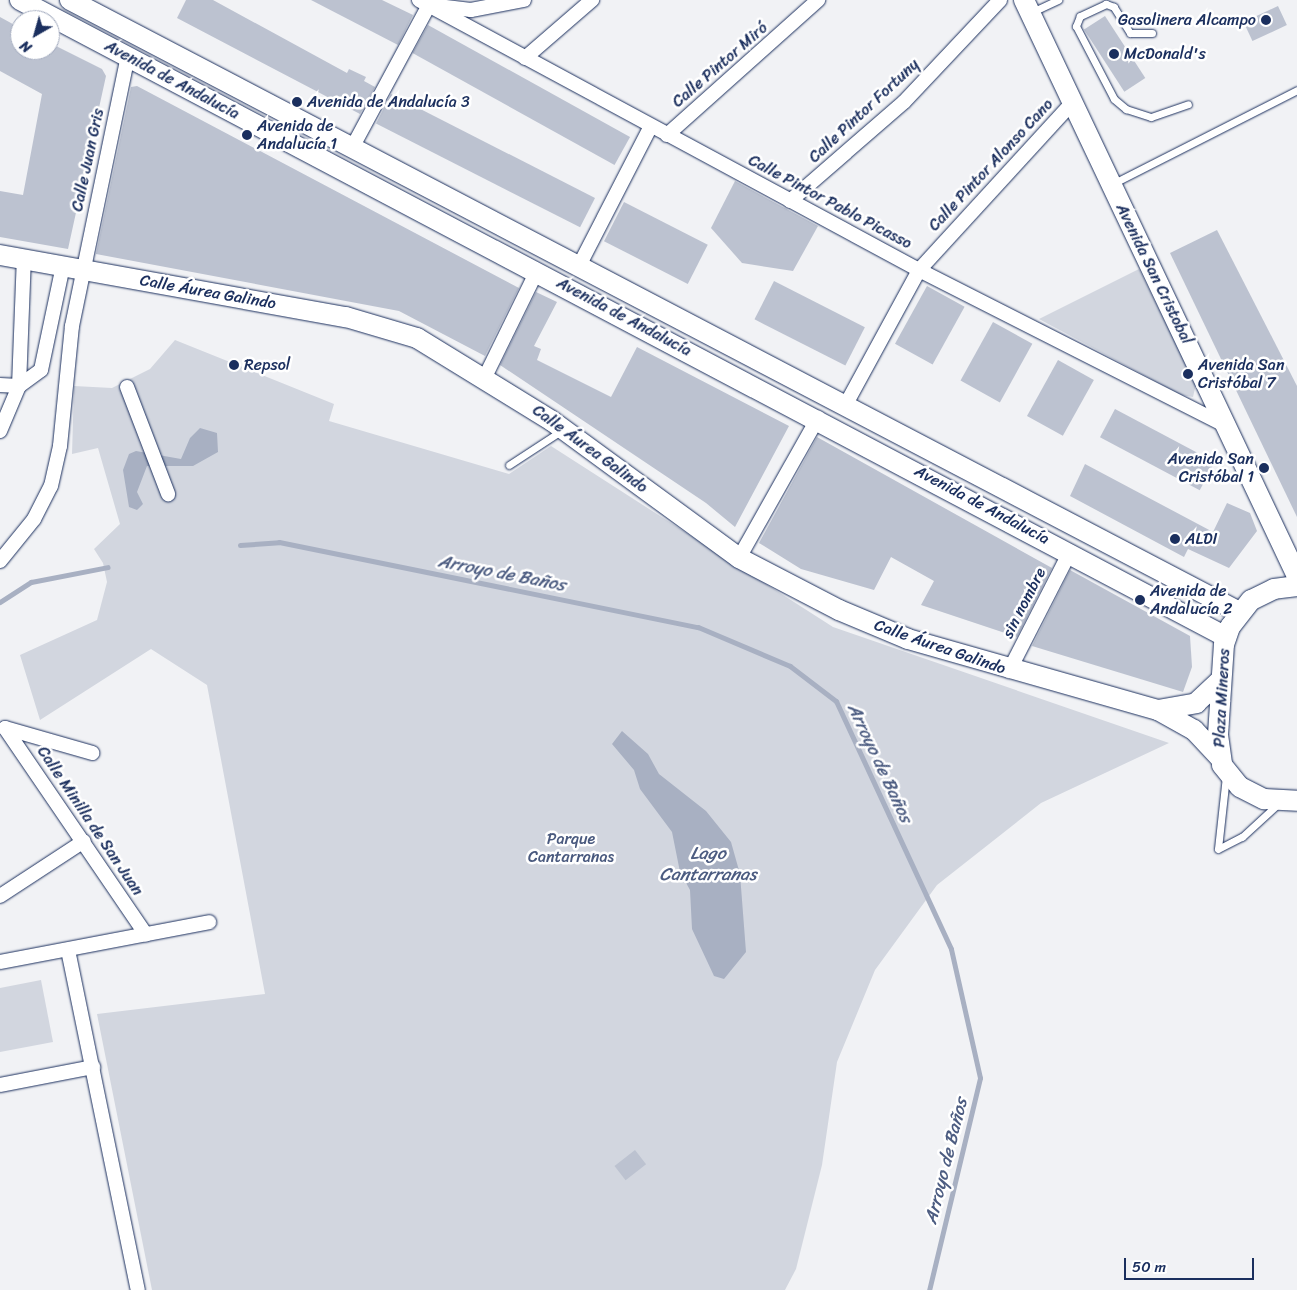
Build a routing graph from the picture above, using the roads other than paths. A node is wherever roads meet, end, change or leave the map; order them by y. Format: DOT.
graph roads {
  1 [pos="20,0"];
  2 [pos="70,0"];
  3 [pos="524,0"];
  4 [pos="592,0"];
  5 [pos="818,0"];
  6 [pos="1000,0"];
  7 [pos="1058,0"];
  8 [pos="424,2"];
  9 [pos="1027,6"];
  10 [pos="1152,33"];
  11 [pos="128,56"];
  12 [pos="525,58"];
  13 [pos="1297,90"];
  14 [pos="1072,103"];
  15 [pos="1188,104"];
  16 [pos="650,126"];
  17 [pos="667,135"];
  18 [pos="352,148"];
  19 [pos="1111,185"];
  20 [pos="790,201"];
  21 [pos="0,254"];
  22 [pos="24,258"];
  23 [pos="63,266"];
  24 [pos="579,266"];
  25 [pos="82,270"];
  26 [pos="919,270"];
  27 [pos="537,271"];
  28 [pos="485,376"];
  29 [pos="0,386"];
  30 [pos="19,386"];
  31 [pos="127,387"];
  32 [pos="846,406"];
  33 [pos="818,418"];
  34 [pos="1228,426"];
  35 [pos="563,429"];
  36 [pos="0,431"];
  37 [pos="509,465"];
  38 [pos="168,494"];
  39 [pos="1070,552"];
  40 [pos="739,558"];
  41 [pos="0,561"];
  42 [pos="1297,576"];
  43 [pos="1297,586"];
  44 [pos="1239,612"];
  45 [pos="1226,636"];
  46 [pos="1009,671"];
  47 [pos="1221,680"];
  48 [pos="1158,710"];
  49 [pos="3,730"];
  50 [pos="92,753"];
  51 [pos="1223,766"];
  52 [pos="1289,802"];
  53 [pos="84,841"];
  54 [pos="0,896"];
  55 [pos="208,922"];
  56 [pos="146,935"];
  57 [pos="68,950"];
  58 [pos="0,962"];
  59 [pos="93,1067"];
  60 [pos="0,1084"];
  61 [pos="138,1290"];
  1 -- 11 [label="main road, Avenida de Andalucía"];
  2 -- 18 [label="main road, Avenida de Andalucía"];
  3 -- 8 [label="street"];
  4 -- 12 [label="street"];
  5 -- 17 [label="street, Calle Pintor Miró"];
  6 -- 20 [label="street, Calle Pintor Fortuny"];
  7 -- 9 [label="lane"];
  8 -- 12 [label="street, Calle Pintor Pablo Picasso"];
  8 -- 18 [label="street"];
  9 -- 14 [label="main road, Avenida San Cristobal"];
  10 -- 15 [label="lane"];
  11 -- 25 [label="street, Calle Juan Gris"];
  11 -- 27 [label="main road, Avenida de Andalucía"];
  12 -- 16 [label="street, Calle Pintor Pablo Picasso"];
  13 -- 19 [label="lane"];
  14 -- 19 [label="main road, Avenida San Cristobal"];
  14 -- 26 [label="street, Calle Pintor Alonso Cano"];
  16 -- 17 [label="street, Calle Pintor Pablo Picasso"];
  16 -- 24 [label="street"];
  17 -- 20 [label="street, Calle Pintor Pablo Picasso"];
  18 -- 24 [label="main road, Avenida de Andalucía"];
  19 -- 34 [label="main road, Avenida San Cristobal"];
  20 -- 26 [label="street, Calle Pintor Pablo Picasso"];
  21 -- 22 [label="main road, Calle Áurea Galindo"];
  22 -- 23 [label="main road, Calle Áurea Galindo"];
  22 -- 30 [label="street"];
  23 -- 25 [label="main road, Calle Áurea Galindo"];
  23 -- 30 [label="street"];
  24 -- 32 [label="main road, Avenida de Andalucía"];
  25 -- 28 [label="main road, Calle Áurea Galindo"];
  25 -- 41 [label="street, Calle Juan Gris"];
  26 -- 32 [label="street, Calle Pintor Alonso Cano"];
  26 -- 34 [label="street, Calle Pintor Pablo Picasso"];
  27 -- 28 [label="street"];
  27 -- 33 [label="main road, Avenida de Andalucía"];
  28 -- 35 [label="main road, Calle Áurea Galindo"];
  29 -- 30 [label="street"];
  30 -- 36 [label="street"];
  31 -- 38 [label="street"];
  32 -- 44 [label="main road, Avenida de Andalucía"];
  33 -- 39 [label="main road, Avenida de Andalucía"];
  33 -- 40 [label="street"];
  34 -- 42 [label="main road, Avenida San Cristobal"];
  35 -- 37 [label="lane"];
  35 -- 40 [label="main road, Calle Áurea Galindo"];
  39 -- 45 [label="main road, Avenida de Andalucía"];
  39 -- 46 [label="street, sin nombre"];
  40 -- 46 [label="main road, Calle Áurea Galindo"];
  43 -- 44 [label="main road, Plaza Mineros"];
  44 -- 45 [label="main road, Plaza Mineros"];
  45 -- 47 [label="main road, Plaza Mineros"];
  46 -- 48 [label="main road, Calle Áurea Galindo"];
  47 -- 48 [label="main road"];
  47 -- 51 [label="main road, Plaza Mineros"];
  48 -- 51 [label="main road"];
  49 -- 50 [label="street"];
  49 -- 53 [label="street, Calle Minilla de San Juan"];
  51 -- 52 [label="main road"];
  51 -- 52 [label="lane"];
  53 -- 54 [label="street"];
  53 -- 56 [label="street, Calle Minilla de San Juan"];
  55 -- 56 [label="street"];
  56 -- 57 [label="street"];
  57 -- 58 [label="street"];
  57 -- 59 [label="street"];
  59 -- 60 [label="street"];
  59 -- 61 [label="street"];
}
